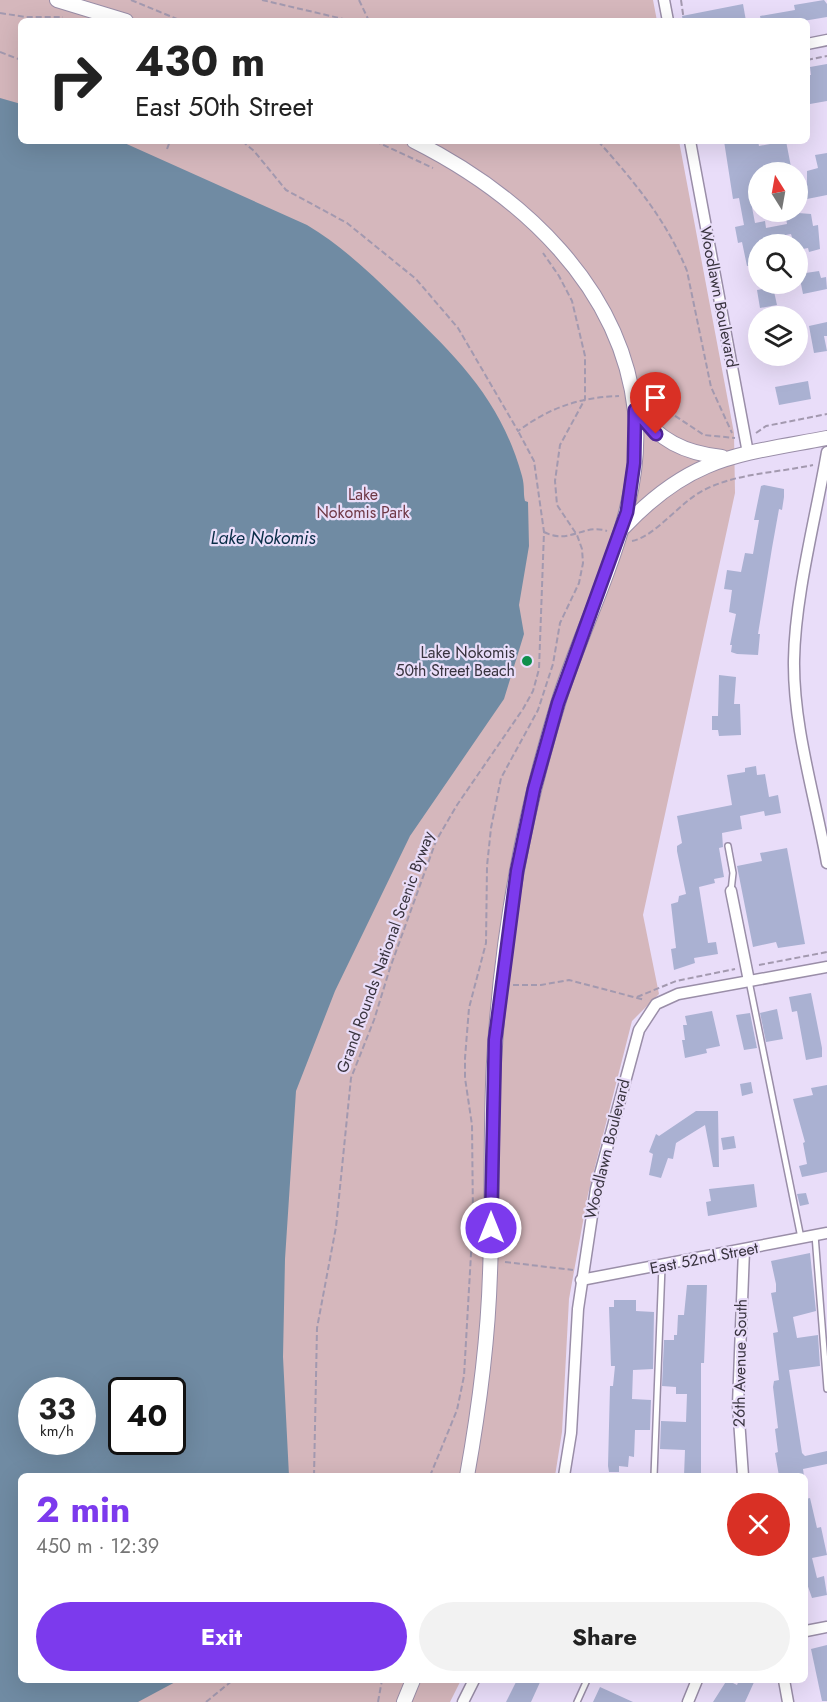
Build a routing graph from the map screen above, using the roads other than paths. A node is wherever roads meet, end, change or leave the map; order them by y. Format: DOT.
graph roads {
  1 [pos="57,0"];
  2 [pos="664,0"];
  3 [pos="116,18"];
  4 [pos="667,18"];
  5 [pos="827,40"];
  6 [pos="810,43"];
  7 [pos="420,144"];
  8 [pos="691,144"];
  9 [pos="635,410"];
  10 [pos="827,438"];
  11 [pos="827,452"];
  12 [pos="748,453"];
  13 [pos="726,458"];
  14 [pos="625,534"];
  15 [pos="825,836"];
  16 [pos="728,846"];
  17 [pos="827,863"];
  18 [pos="731,891"];
  19 [pos="827,967"];
  20 [pos="749,981"];
  21 [pos="827,1233"];
  22 [pos="815,1235"];
  23 [pos="801,1238"];
  24 [pos="744,1250"];
  25 [pos="662,1266"];
  26 [pos="581,1280"];
  27 [pos="827,1389"];
  28 [pos="467,1473"];
  29 [pos="564,1473"];
  30 [pos="654,1473"];
  31 [pos="743,1473"];
  32 [pos="827,1627"];
  33 [pos="808,1631"];
  34 [pos="412,1683"];
  35 [pos="472,1683"];
  36 [pos="586,1683"];
  37 [pos="696,1683"];
  38 [pos="785,1683"];
  39 [pos="404,1702"];
  40 [pos="463,1702"];
  41 [pos="577,1702"];
  42 [pos="688,1702"];
  43 [pos="788,1702"];
  1 -- 3 [label="street"];
  2 -- 4 [label="street"];
  5 -- 6 [label="street"];
  7 -- 9 [label="street"];
  8 -- 12 [label="street, Woodlawn Boulevard"];
  9 -- 13 [label="street"];
  9 -- 14 [label="street"];
  10 -- 12 [label="street"];
  11 -- 15 [label="street"];
  12 -- 13 [label="street"];
  13 -- 14 [label="street"];
  14 -- 28 [label="street"];
  15 -- 17 [label="street"];
  16 -- 18 [label="lane"];
  18 -- 20 [label="street"];
  19 -- 20 [label="street, Woodlawn Boulevard"];
  20 -- 23 [label="lane"];
  20 -- 26 [label="street, Woodlawn Boulevard"];
  21 -- 22 [label="street, East 52nd Street"];
  22 -- 23 [label="street, East 52nd Street"];
  22 -- 27 [label="lane"];
  23 -- 24 [label="street, East 52nd Street"];
  24 -- 25 [label="street, East 52nd Street"];
  24 -- 31 [label="street, 26th Avenue South"];
  25 -- 26 [label="street, East 52nd Street"];
  25 -- 30 [label="lane"];
  26 -- 29 [label="street, Woodlawn Boulevard"];
  32 -- 33 [label="street"];
  34 -- 39 [label="street"];
  35 -- 40 [label="street"];
  36 -- 41 [label="lane"];
  37 -- 42 [label="street"];
  38 -- 43 [label="street"];
}
